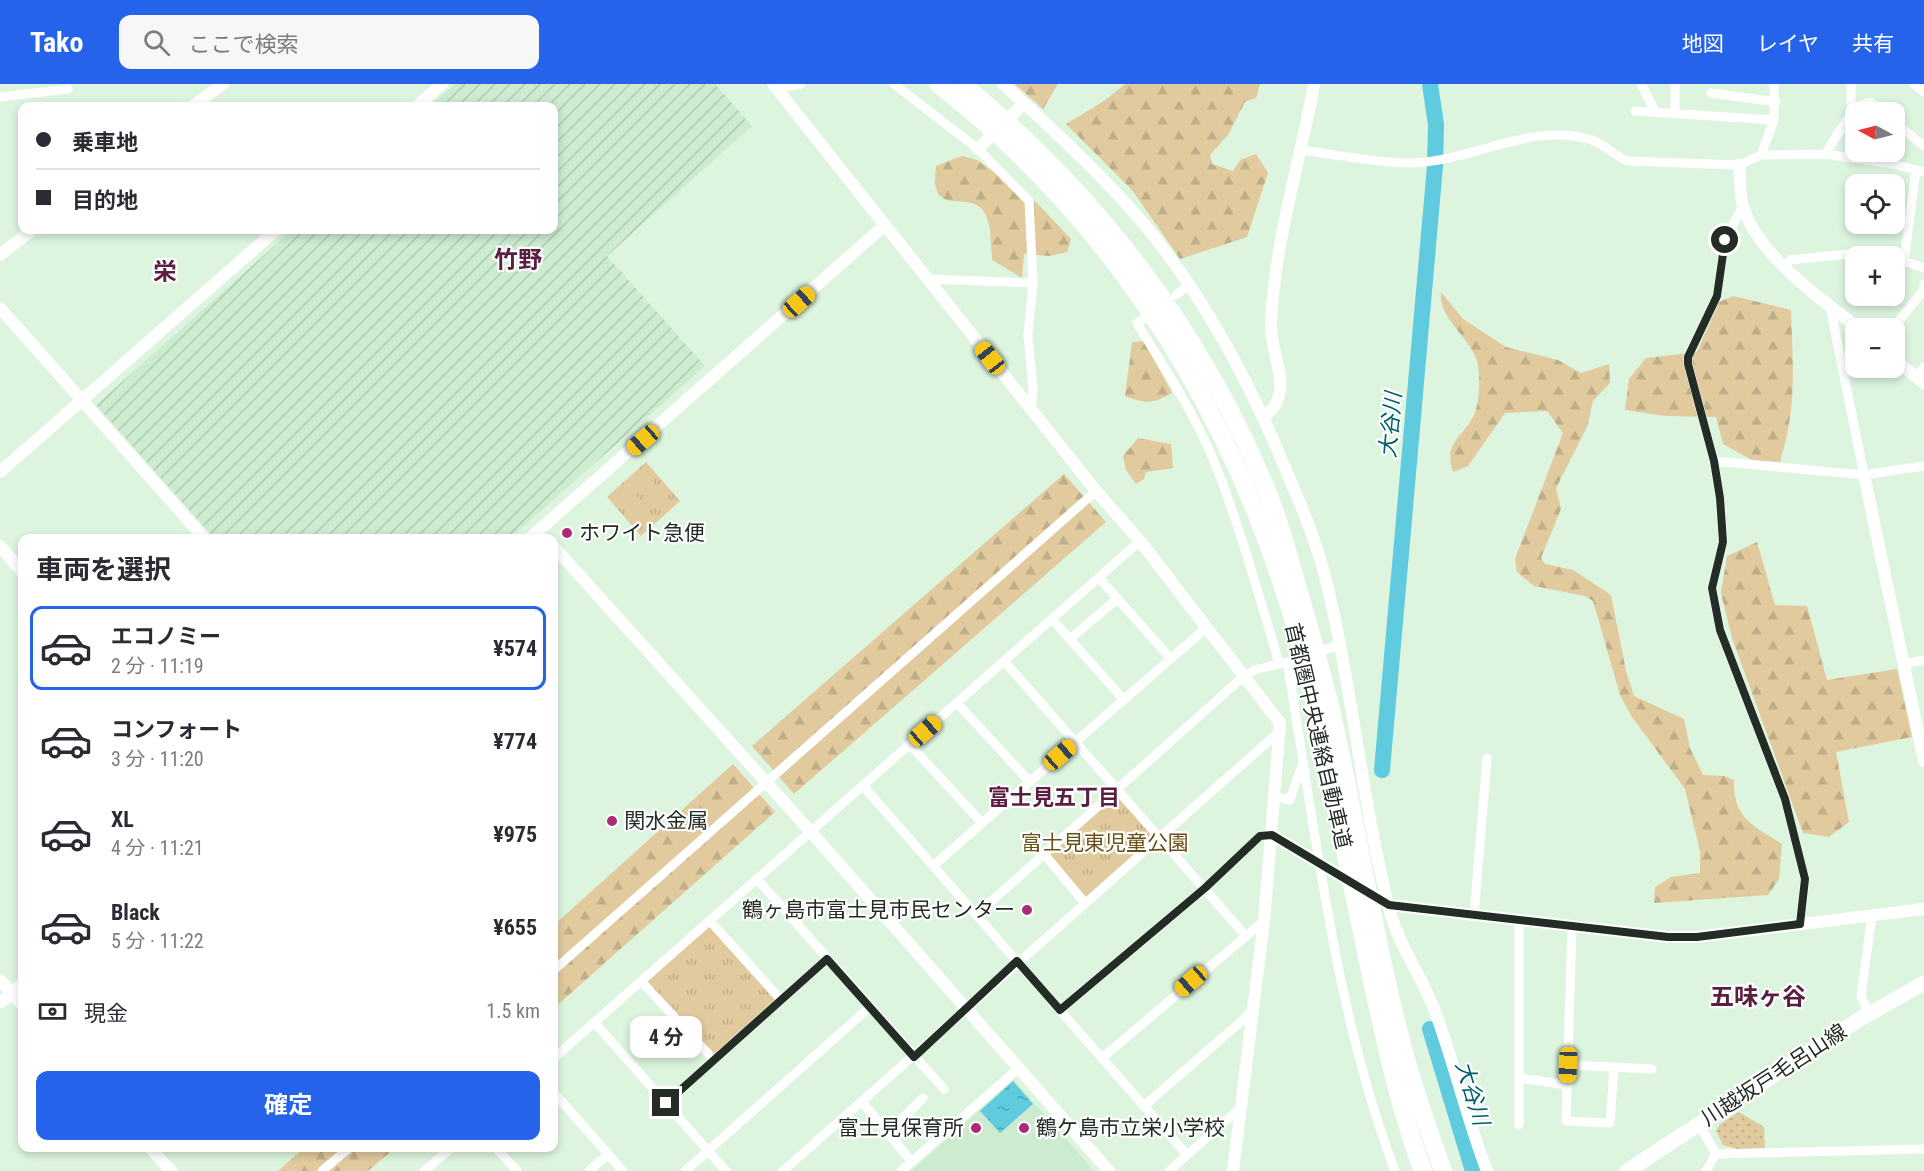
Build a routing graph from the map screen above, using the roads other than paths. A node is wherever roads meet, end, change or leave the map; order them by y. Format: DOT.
graph roads {
  1 [pos="223,84"];
  2 [pos="442,84"];
  3 [pos="801,84"];
  4 [pos="894,84"];
  5 [pos="938,84"];
  6 [pos="962,84"];
  7 [pos="1003,84"];
  8 [pos="1314,84"];
  9 [pos="1641,84"];
  10 [pos="1675,84"];
  11 [pos="1774,84"];
  12 [pos="1851,84"];
  13 [pos="1914,84"];
  14 [pos="775,86"];
  15 [pos="68,90"];
  16 [pos="1924,92"];
  17 [pos="1711,93"];
  18 [pos="0,97"];
  19 [pos="198,102"];
  20 [pos="422,102"];
  21 [pos="1776,102"];
  22 [pos="1851,102"];
  23 [pos="1024,103"];
  24 [pos="1635,111"];
  25 [pos="1656,112"];
  26 [pos="1675,114"];
  27 [pos="990,115"];
  28 [pos="1774,120"];
  29 [pos="1845,123"];
  30 [pos="1905,131"];
  31 [pos="1924,146"];
  32 [pos="978,149"];
  33 [pos="1302,150"];
  34 [pos="1825,154"];
  35 [pos="1761,155"];
  36 [pos="1739,165"];
  37 [pos="1920,171"];
  38 [pos="1743,206"];
  39 [pos="885,225"];
  40 [pos="27,234"];
  41 [pos="271,234"];
  42 [pos="1902,246"];
  43 [pos="1845,254"];
  44 [pos="0,255"];
  45 [pos="1905,261"];
  46 [pos="1783,265"];
  47 [pos="1924,268"];
  48 [pos="928,279"];
  49 [pos="1033,283"];
  50 [pos="1924,284"];
  51 [pos="1188,286"];
  52 [pos="1176,295"];
  53 [pos="1830,306"];
  54 [pos="0,308"];
  55 [pos="1147,316"];
  56 [pos="1845,318"];
  57 [pos="1901,318"];
  58 [pos="1905,366"];
  59 [pos="1921,376"];
  60 [pos="81,401"];
  61 [pos="1031,409"];
  62 [pos="1264,417"];
  63 [pos="1714,461"];
  64 [pos="1924,466"];
  65 [pos="0,472"];
  66 [pos="1864,475"];
  67 [pos="1096,492"];
  68 [pos="200,534"];
  69 [pos="540,534"];
  70 [pos="1140,542"];
  71 [pos="0,546"];
  72 [pos="558,551"];
  73 [pos="18,567"];
  74 [pos="1099,578"];
  75 [pos="1118,599"];
  76 [pos="1052,619"];
  77 [pos="1206,628"];
  78 [pos="1070,639"];
  79 [pos="1339,645"];
  80 [pos="1171,659"];
  81 [pos="1924,660"];
  82 [pos="1004,661"];
  83 [pos="1283,662"];
  84 [pos="1905,664"];
  85 [pos="1243,677"];
  86 [pos="1124,700"];
  87 [pos="957,703"];
  88 [pos="1281,730"];
  89 [pos="1076,742"];
  90 [pos="910,745"];
  91 [pos="1487,758"];
  92 [pos="1304,759"];
  93 [pos="1924,761"];
  94 [pos="1030,782"];
  95 [pos="767,784"];
  96 [pos="863,786"];
  97 [pos="1117,789"];
  98 [pos="1276,797"];
  99 [pos="982,824"];
  100 [pos="810,832"];
  101 [pos="1272,835"];
  102 [pos="1160,837"];
  103 [pos="1044,854"];
  104 [pos="933,866"];
  105 [pos="1321,867"];
  106 [pos="757,879"];
  107 [pos="1205,888"];
  108 [pos="1085,903"];
  109 [pos="1372,906"];
  110 [pos="1924,909"];
  111 [pos="976,915"];
  112 [pos="1474,915"];
  113 [pos="1872,915"];
  114 [pos="1519,920"];
  115 [pos="710,921"];
  116 [pos="1264,921"];
  117 [pos="1800,924"];
  118 [pos="1572,926"];
  119 [pos="1245,935"];
  120 [pos="827,959"];
  121 [pos="1017,961"];
  122 [pos="558,967"];
  123 [pos="0,980"];
  124 [pos="641,981"];
  125 [pos="1924,983"];
  126 [pos="18,988"];
  127 [pos="12,993"];
  128 [pos="18,1000"];
  129 [pos="781,1000"];
  130 [pos="0,1003"];
  131 [pos="870,1007"];
  132 [pos="965,1009"];
  133 [pos="1060,1010"];
  134 [pos="1253,1011"];
  135 [pos="1869,1014"];
  136 [pos="594,1022"];
  137 [pos="558,1054"];
  138 [pos="914,1057"];
  139 [pos="1102,1058"];
  140 [pos="714,1060"];
  141 [pos="1568,1065"];
  142 [pos="1019,1068"];
  143 [pos="1614,1068"];
  144 [pos="1652,1070"];
  145 [pos="1520,1078"];
  146 [pos="1567,1085"];
  147 [pos="944,1089"];
  148 [pos="558,1098"];
  149 [pos="923,1098"];
  150 [pos="862,1102"];
  151 [pos="666,1103"];
  152 [pos="1144,1106"];
  153 [pos="1239,1109"];
  154 [pos="1698,1124"];
  155 [pos="1519,1125"];
  156 [pos="888,1133"];
  157 [pos="1924,1149"];
  158 [pos="708,1151"];
  159 [pos="154,1152"];
  160 [pos="344,1152"];
  161 [pos="447,1152"];
  162 [pos="500,1152"];
  163 [pos="608,1154"];
  164 [pos="1716,1154"];
  165 [pos="1188,1155"];
  166 [pos="912,1162"];
  167 [pos="429,1170"];
  168 [pos="171,1171"];
  169 [pos="322,1171"];
  170 [pos="517,1171"];
  171 [pos="588,1171"];
  172 [pos="623,1171"];
  173 [pos="685,1171"];
  174 [pos="726,1171"];
  175 [pos="783,1171"];
  176 [pos="901,1171"];
  177 [pos="1109,1171"];
  178 [pos="1169,1171"];
  179 [pos="1233,1171"];
  180 [pos="1395,1171"];
  181 [pos="1424,1171"];
  182 [pos="1443,1171"];
  183 [pos="1487,1171"];
  184 [pos="1626,1171"];
  185 [pos="1706,1171"];
  1 -- 19 [label="street"];
  2 -- 20 [label="street"];
  3 -- 14 [label="street"];
  4 -- 32 [label="street"];
  5 -- 27 [label="highway, 首都圏中央連絡自動車道"];
  6 -- 27 [label="highway, 首都圏中央連絡自動車道"];
  7 -- 23 [label="street"];
  8 -- 33 [label="street"];
  9 -- 25 [label="street"];
  10 -- 26 [label="street"];
  11 -- 21 [label="street"];
  12 -- 22 [label="street"];
  13 -- 16 [label="street"];
  14 -- 39 [label="street"];
  15 -- 18 [label="street"];
  17 -- 21 [label="street"];
  21 -- 28 [label="street"];
  23 -- 32 [label="street"];
  23 -- 51 [label="street"];
  24 -- 25 [label="street"];
  25 -- 26 [label="street"];
  26 -- 28 [label="street"];
  27 -- 109 [label="highway, 首都圏中央連絡自動車道"];
  28 -- 35 [label="street"];
  29 -- 34 [label="street"];
  30 -- 31 [label="street"];
  32 -- 49 [label="street"];
  33 -- 36 [label="street"];
  33 -- 62 [label="street"];
  34 -- 35 [label="street"];
  34 -- 37 [label="street"];
  35 -- 36 [label="street"];
  36 -- 38 [label="street"];
  37 -- 42 [label="street"];
  38 -- 46 [label="street"];
  38 -- 63 [label="street"];
  39 -- 48 [label="street"];
  39 -- 69 [label="street"];
  40 -- 44 [label="street"];
  41 -- 60 [label="street"];
  43 -- 46 [label="street"];
  45 -- 47 [label="street"];
  46 -- 53 [label="street"];
  48 -- 49 [label="street"];
  48 -- 61 [label="street"];
  49 -- 61 [label="street"];
  50 -- 57 [label="street"];
  51 -- 52 [label="street"];
  51 -- 62 [label="street"];
  53 -- 56 [label="street"];
  53 -- 66 [label="street"];
  54 -- 60 [label="street"];
  55 -- 83 [label="street"];
  58 -- 59 [label="street"];
  60 -- 65 [label="street"];
  60 -- 68 [label="street"];
  61 -- 67 [label="street"];
  62 -- 79 [label="street"];
  63 -- 66 [label="street"];
  63 -- 117 [label="street"];
  64 -- 66 [label="street"];
  66 -- 84 [label="street"];
  67 -- 70 [label="street"];
  67 -- 95 [label="street"];
  70 -- 74 [label="street"];
  70 -- 77 [label="street"];
  71 -- 73 [label="street"];
  72 -- 95 [label="street"];
  74 -- 75 [label="street"];
  74 -- 76 [label="street"];
  75 -- 78 [label="street"];
  75 -- 80 [label="street"];
  76 -- 78 [label="street"];
  76 -- 82 [label="street"];
  77 -- 80 [label="street"];
  77 -- 85 [label="street"];
  78 -- 86 [label="street"];
  79 -- 83 [label="street"];
  79 -- 109 [label="street"];
  80 -- 86 [label="street"];
  81 -- 84 [label="street"];
  82 -- 87 [label="street"];
  82 -- 89 [label="street"];
  83 -- 85 [label="street"];
  83 -- 92 [label="street"];
  84 -- 93 [label="street"];
  85 -- 88 [label="street"];
  85 -- 97 [label="street"];
  86 -- 89 [label="street"];
  87 -- 90 [label="street"];
  87 -- 94 [label="street"];
  88 -- 98 [label="street"];
  88 -- 102 [label="street"];
  89 -- 94 [label="street"];
  89 -- 97 [label="street"];
  90 -- 96 [label="street"];
  90 -- 99 [label="street"];
  91 -- 112 [label="street"];
  92 -- 98 [label="street"];
  92 -- 105 [label="street"];
  94 -- 99 [label="street"];
  95 -- 100 [label="street"];
  95 -- 122 [label="street"];
  96 -- 100 [label="street"];
  96 -- 104 [label="street"];
  97 -- 102 [label="street"];
  97 -- 103 [label="street"];
  98 -- 101 [label="street"];
  99 -- 104 [label="street"];
  100 -- 106 [label="street"];
  100 -- 132 [label="street"];
  101 -- 105 [label="street"];
  101 -- 107 [label="street"];
  101 -- 116 [label="street"];
  102 -- 107 [label="street"];
  102 -- 108 [label="street"];
  103 -- 108 [label="street"];
  103 -- 111 [label="street"];
  104 -- 111 [label="street"];
  105 -- 109 [label="street"];
  105 -- 180 [label="street"];
  106 -- 115 [label="street"];
  106 -- 120 [label="street"];
  107 -- 119 [label="street"];
  107 -- 133 [label="street"];
  108 -- 121 [label="street"];
  109 -- 112 [label="street"];
  109 -- 181 [label="highway, 首都圏中央連絡自動車道"];
  109 -- 182 [label="highway, 首都圏中央連絡自動車道"];
  109 -- 183 [label="street"];
  110 -- 113 [label="street"];
  111 -- 121 [label="street"];
  112 -- 114 [label="street"];
  113 -- 117 [label="street"];
  113 -- 135 [label="street"];
  114 -- 118 [label="street"];
  114 -- 145 [label="street"];
  115 -- 124 [label="street"];
  115 -- 129 [label="street"];
  116 -- 119 [label="street"];
  116 -- 134 [label="street"];
  117 -- 118 [label="street"];
  118 -- 141 [label="street"];
  119 -- 139 [label="street"];
  120 -- 129 [label="street"];
  120 -- 131 [label="street"];
  121 -- 132 [label="street"];
  121 -- 133 [label="street"];
  123 -- 127 [label="street"];
  124 -- 136 [label="street"];
  124 -- 140 [label="street"];
  125 -- 135 [label="main road, 川越坂戸毛呂山線"];
  126 -- 127 [label="street"];
  127 -- 128 [label="street"];
  127 -- 130 [label="street"];
  129 -- 140 [label="street"];
  131 -- 138 [label="street"];
  131 -- 158 [label="street"];
  132 -- 138 [label="street"];
  132 -- 142 [label="street"];
  133 -- 139 [label="street"];
  134 -- 152 [label="street"];
  134 -- 153 [label="street"];
  135 -- 154 [label="main road, 川越坂戸毛呂山線"];
  136 -- 137 [label="street"];
  136 -- 151 [label="street"];
  138 -- 147 [label="street"];
  138 -- 150 [label="street"];
  139 -- 152 [label="street"];
  140 -- 151 [label="street"];
  141 -- 143 [label="street"];
  141 -- 146 [label="street"];
  142 -- 166 [label="street"];
  142 -- 177 [label="street"];
  143 -- 144 [label="street"];
  143 -- 146 [label="street"];
  145 -- 146 [label="street"];
  145 -- 155 [label="street"];
  148 -- 163 [label="street"];
  149 -- 156 [label="street"];
  150 -- 156 [label="street"];
  150 -- 175 [label="street"];
  151 -- 158 [label="street"];
  152 -- 165 [label="street"];
  153 -- 165 [label="street"];
  153 -- 179 [label="street"];
  154 -- 164 [label="street"];
  154 -- 184 [label="main road, 川越坂戸毛呂山線"];
  156 -- 166 [label="street"];
  157 -- 164 [label="street"];
  158 -- 173 [label="street"];
  158 -- 174 [label="street"];
  159 -- 168 [label="street"];
  160 -- 169 [label="street"];
  161 -- 167 [label="street"];
  162 -- 170 [label="street"];
  163 -- 171 [label="street"];
  163 -- 172 [label="street"];
  164 -- 185 [label="street"];
  165 -- 178 [label="street"];
  166 -- 176 [label="street"];
}
